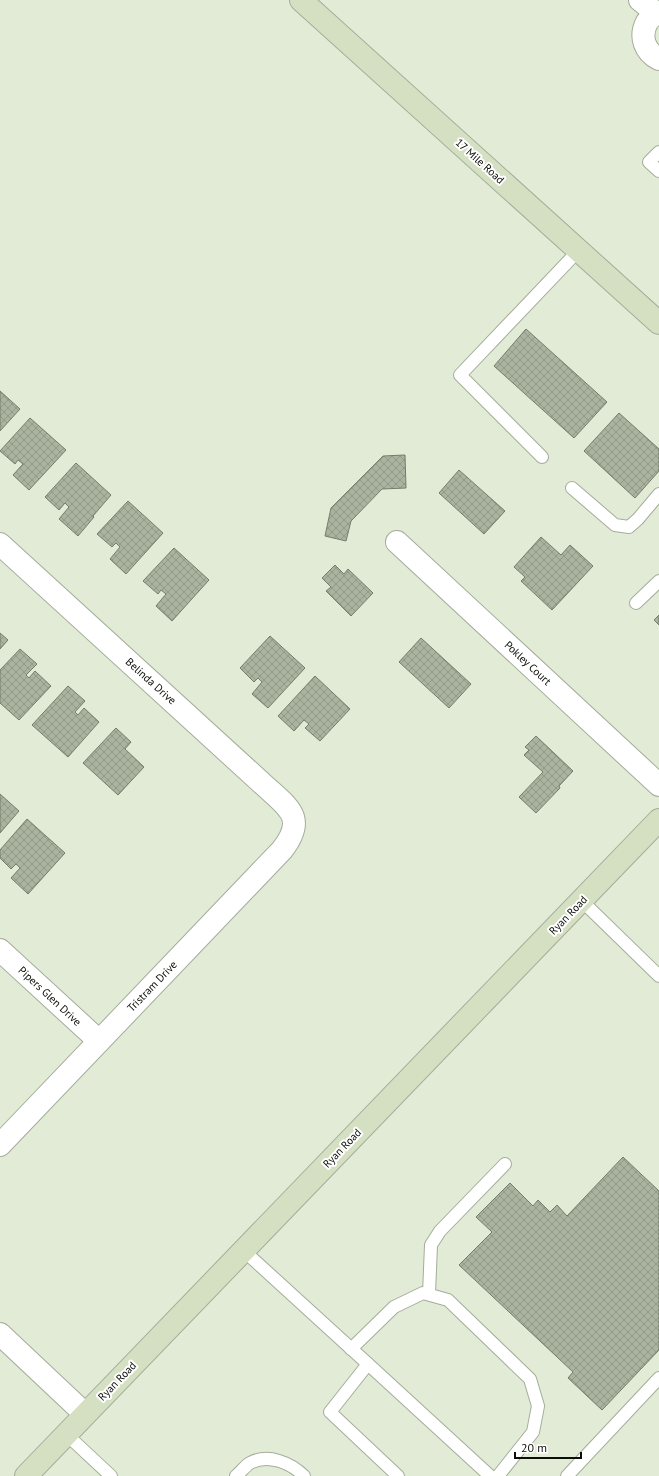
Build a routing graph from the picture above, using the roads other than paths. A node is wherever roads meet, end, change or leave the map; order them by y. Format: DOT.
graph roads {
  1 [pos="302,0"];
  2 [pos="652,9"];
  3 [pos="659,59"];
  4 [pos="659,152"];
  5 [pos="659,171"];
  6 [pos="579,250"];
  7 [pos="657,316"];
  8 [pos="542,458"];
  9 [pos="572,488"];
  10 [pos="659,494"];
  11 [pos="397,542"];
  12 [pos="0,544"];
  13 [pos="659,581"];
  14 [pos="636,603"];
  15 [pos="659,785"];
  16 [pos="659,820"];
  17 [pos="295,823"];
  18 [pos="582,901"];
  19 [pos="0,950"];
  20 [pos="659,976"];
  21 [pos="99,1041"];
  22 [pos="0,1145"];
  23 [pos="505,1164"];
  24 [pos="243,1250"];
  25 [pos="429,1294"];
  26 [pos="0,1334"];
  27 [pos="351,1349"];
  28 [pos="368,1364"];
  29 [pos="659,1378"];
  30 [pos="86,1414"];
  31 [pos="66,1434"];
  32 [pos="26,1476"];
  33 [pos="111,1476"];
  34 [pos="236,1476"];
  35 [pos="304,1476"];
  36 [pos="398,1476"];
  37 [pos="490,1476"];
  38 [pos="498,1476"];
  39 [pos="567,1476"];
  1 -- 6 [label="main road, 17 Mile Road"];
  2 -- 3 [label="street"];
  4 -- 5 [label="lane"];
  6 -- 7 [label="main road, 17 Mile Road"];
  6 -- 8 [label="lane"];
  9 -- 10 [label="lane"];
  11 -- 15 [label="street, Pokley Court"];
  12 -- 17 [label="street, Belinda Drive"];
  13 -- 14 [label="lane"];
  16 -- 18 [label="main road, Ryan Road"];
  17 -- 21 [label="street, Tristram Drive"];
  18 -- 20 [label="lane"];
  18 -- 24 [label="main road, Ryan Road"];
  19 -- 21 [label="street, Pipers Glen Drive"];
  21 -- 22 [label="street, Tristram Drive"];
  23 -- 25 [label="lane"];
  24 -- 27 [label="lane"];
  24 -- 30 [label="main road, Ryan Road"];
  25 -- 27 [label="lane"];
  25 -- 38 [label="lane"];
  26 -- 30 [label="street"];
  27 -- 28 [label="lane"];
  28 -- 36 [label="lane"];
  28 -- 37 [label="lane"];
  29 -- 39 [label="lane"];
  30 -- 31 [label="main road, Ryan Road"];
  31 -- 32 [label="main road, Ryan Road"];
  31 -- 33 [label="lane"];
  34 -- 35 [label="lane"];
}
